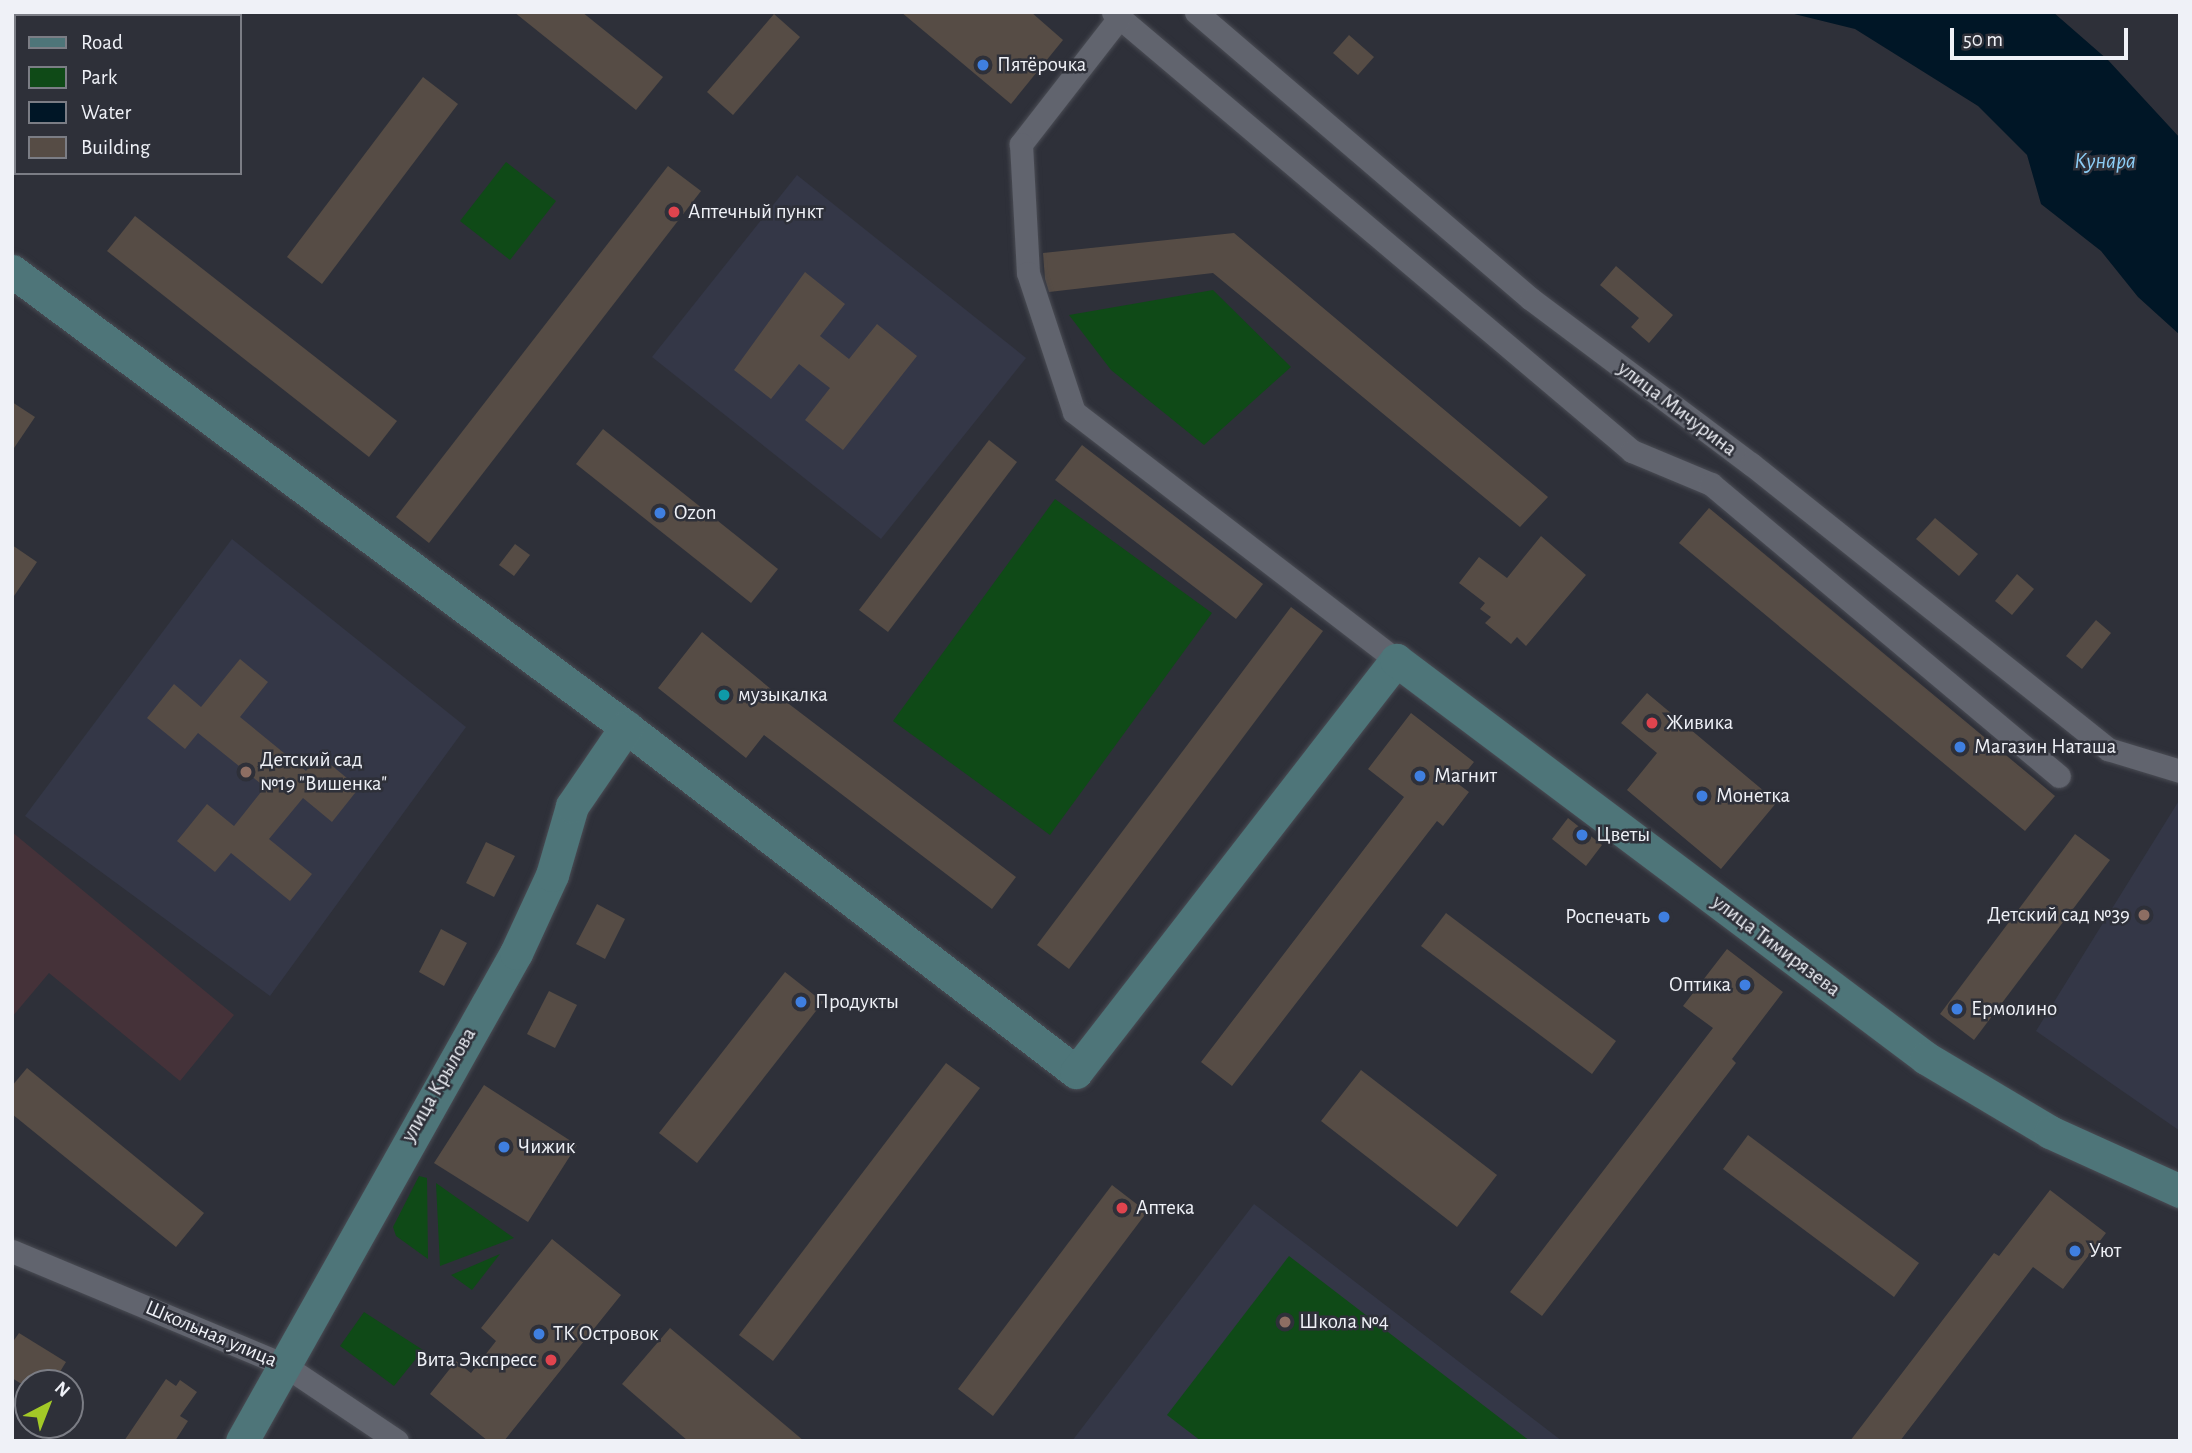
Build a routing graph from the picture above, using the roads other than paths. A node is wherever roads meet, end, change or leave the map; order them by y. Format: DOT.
graph roads {
  1 [pos="1196,12"];
  2 [pos="1116,15"];
  3 [pos="12,271"];
  4 [pos="1396,660"];
  5 [pos="626,727"];
  6 [pos="2180,771"];
  7 [pos="2059,776"];
  8 [pos="2180,1191"];
  9 [pos="12,1251"];
  10 [pos="284,1365"];
  11 [pos="242,1441"];
  12 [pos="397,1441"];
  1 -- 6 [label="street, улица Мичурина"];
  2 -- 4 [label="street"];
  2 -- 7 [label="street"];
  3 -- 5 [label="street"];
  4 -- 5 [label="street"];
  4 -- 8 [label="street, улица Тимирязева"];
  5 -- 10 [label="street, улица Крылова"];
  9 -- 10 [label="street, Школьная улица"];
  10 -- 11 [label="street, улица Крылова"];
  10 -- 12 [label="street, Школьная улица"];
}
